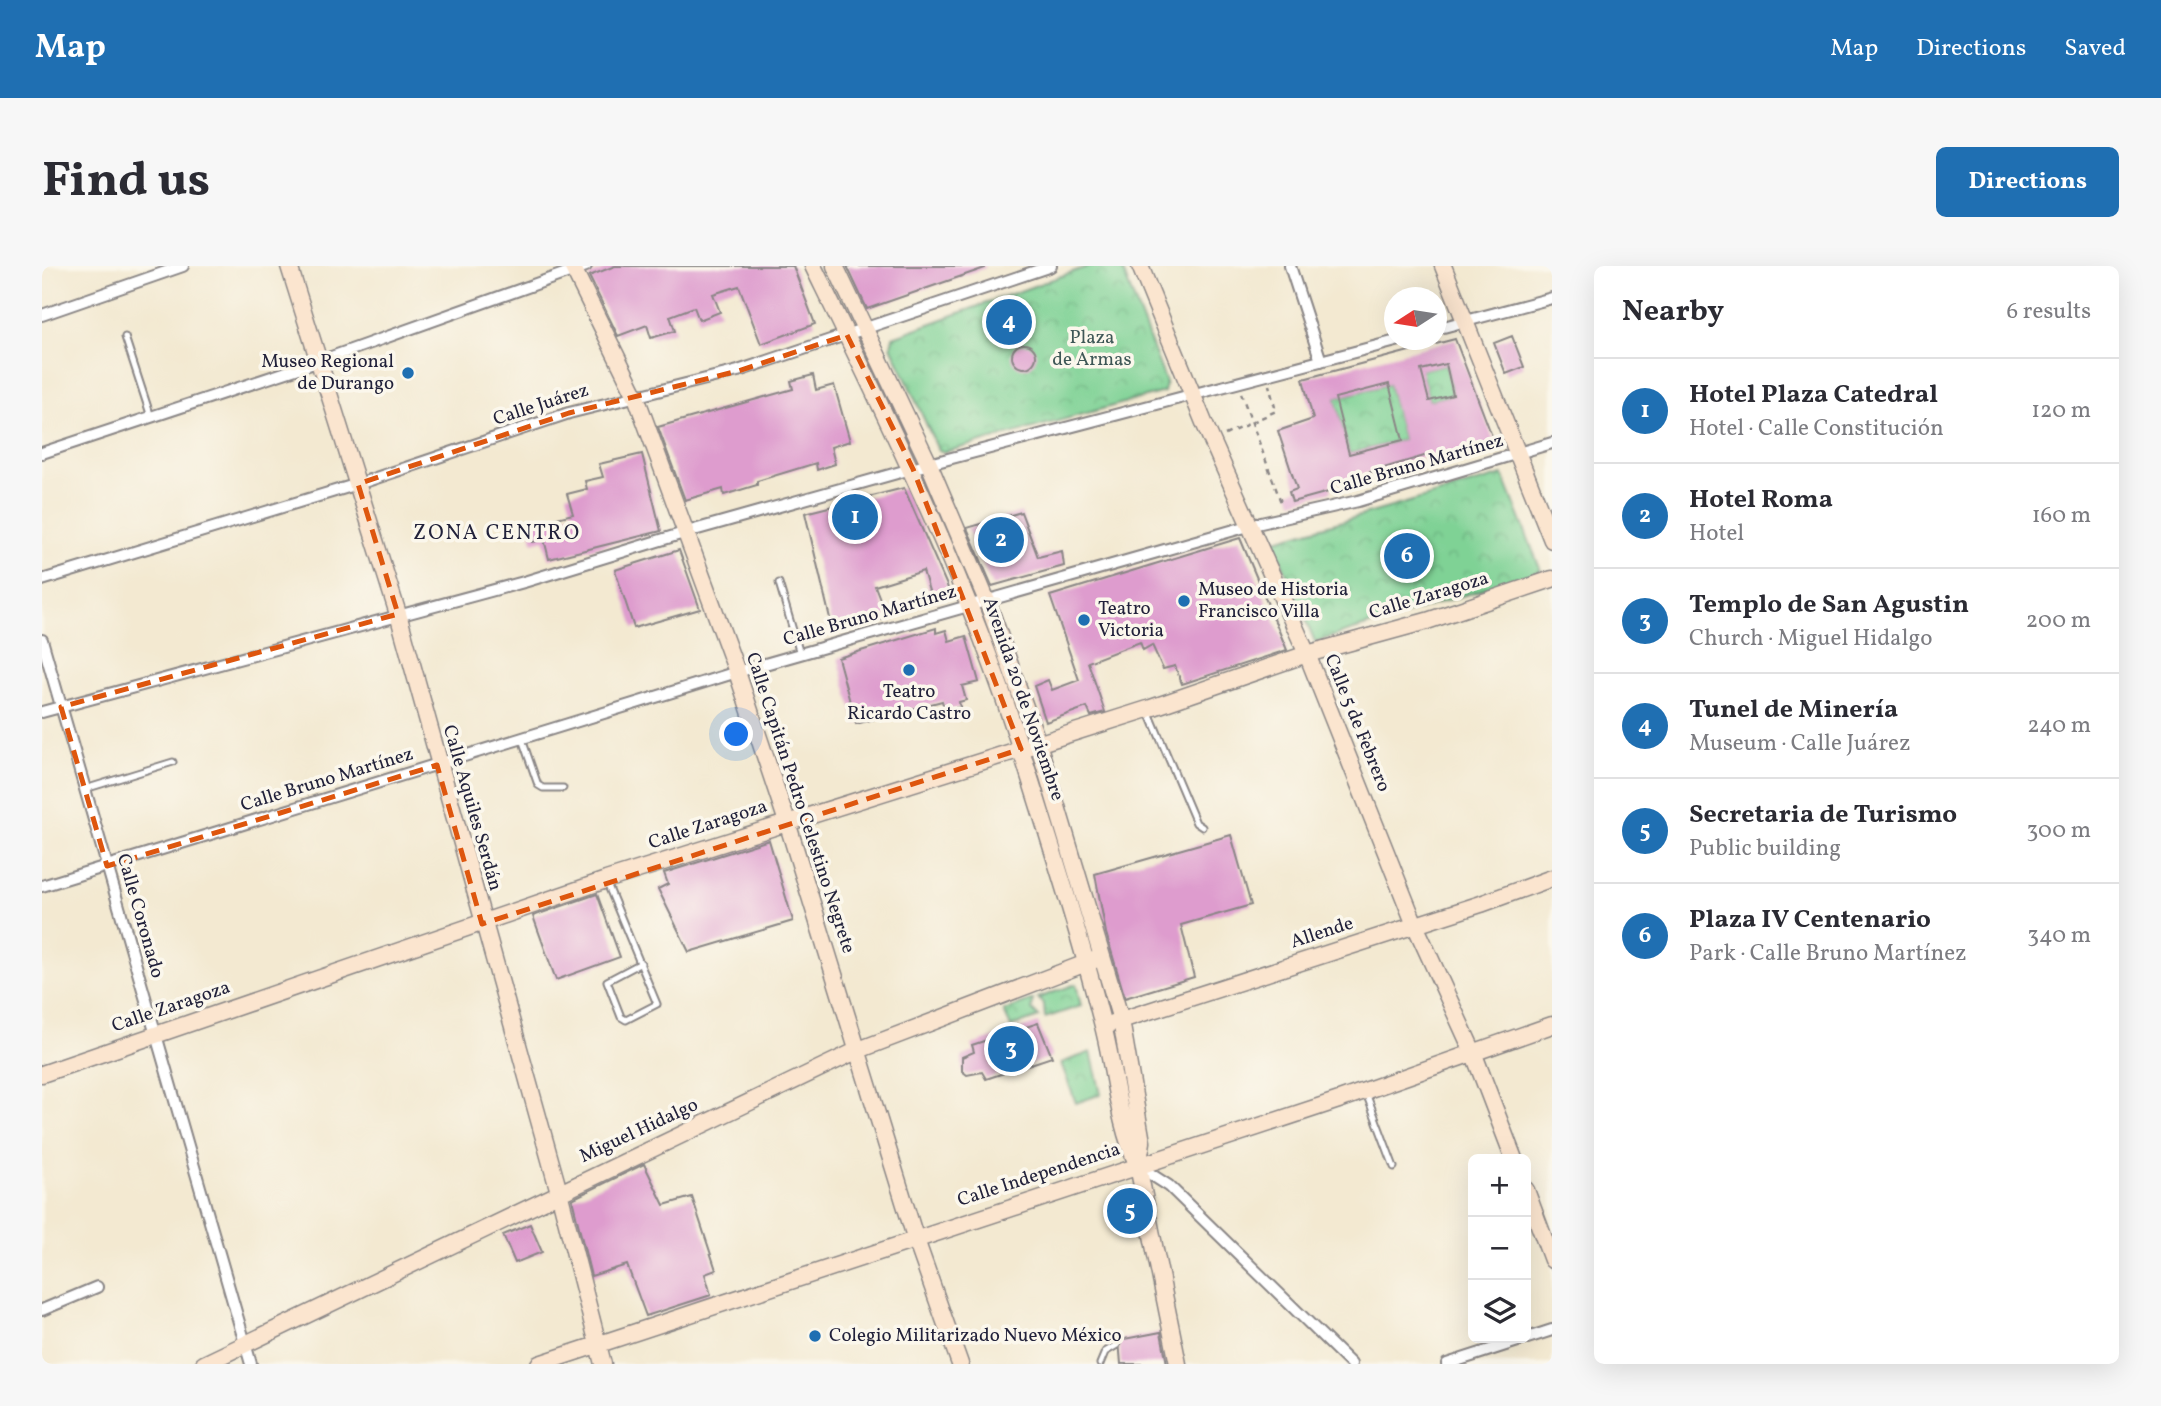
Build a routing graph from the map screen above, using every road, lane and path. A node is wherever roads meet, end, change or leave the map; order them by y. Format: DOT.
graph roads {
  1 [pos="183,266"];
  2 [pos="289,266"];
  3 [pos="813,266"];
  4 [pos="835,266"];
  5 [pos="1051,266"];
  6 [pos="1140,266"];
  7 [pos="1290,266"];
  8 [pos="1443,266"];
  9 [pos="577,267"];
  10 [pos="162,269"];
  11 [pos="1552,298"];
  12 [pos="42,315"];
  13 [pos="1465,321"];
  14 [pos="1447,326"];
  15 [pos="865,329"];
  16 [pos="847,335"];
  17 [pos="125,337"];
  18 [pos="1384,344"];
  19 [pos="320,361"];
  20 [pos="1321,361"];
  21 [pos="1265,375"];
  22 [pos="1237,382"];
  23 [pos="635,394"];
  24 [pos="1192,394"];
  25 [pos="151,417"];
  26 [pos="1252,423"];
  27 [pos="1213,441"];
  28 [pos="1552,443"];
  29 [pos="42,453"];
  30 [pos="1517,455"];
  31 [pos="929,464"];
  32 [pos="913,470"];
  33 [pos="358,484"];
  34 [pos="1286,518"];
  35 [pos="1252,525"];
  36 [pos="687,532"];
  37 [pos="1552,540"];
  38 [pos="1552,579"];
  39 [pos="42,580"];
  40 [pos="779,583"];
  41 [pos="987,601"];
  42 [pos="970,605"];
  43 [pos="398,614"];
  44 [pos="42,640"];
  45 [pos="800,654"];
  46 [pos="1307,654"];
  47 [pos="737,672"];
  48 [pos="61,707"];
  49 [pos="1147,709"];
  50 [pos="42,712"];
  51 [pos="522,739"];
  52 [pos="1038,743"];
  53 [pos="1021,749"];
  54 [pos="173,762"];
  55 [pos="438,765"];
  56 [pos="563,788"];
  57 [pos="85,789"];
  58 [pos="787,822"];
  59 [pos="1202,827"];
  60 [pos="107,866"];
  61 [pos="1552,878"];
  62 [pos="606,880"];
  63 [pos="42,886"];
  64 [pos="482,924"];
  65 [pos="1415,925"];
  66 [pos="1102,957"];
  67 [pos="640,963"];
  68 [pos="1086,963"];
  69 [pos="1121,1020"];
  70 [pos="1103,1025"];
  71 [pos="1552,1026"];
  72 [pos="156,1034"];
  73 [pos="856,1051"];
  74 [pos="1474,1052"];
  75 [pos="42,1074"];
  76 [pos="1365,1090"];
  77 [pos="1512,1154"];
  78 [pos="1138,1166"];
  79 [pos="1394,1167"];
  80 [pos="559,1192"];
  81 [pos="1531,1203"];
  82 [pos="915,1237"];
  83 [pos="1552,1260"];
  84 [pos="97,1287"];
  85 [pos="42,1310"];
  86 [pos="1552,1330"];
  87 [pos="246,1344"];
  88 [pos="598,1344"];
  89 [pos="1118,1345"];
  90 [pos="1348,1362"];
  91 [pos="204,1364"];
  92 [pos="251,1364"];
  93 [pos="539,1364"];
  94 [pos="603,1364"];
  95 [pos="960,1364"];
  96 [pos="1100,1364"];
  97 [pos="1178,1364"];
  98 [pos="1334,1364"];
  99 [pos="1447,1364"];
  1 -- 10 [label="street"];
  2 -- 19 [label="street, Calle Aquiles Serdán"];
  3 -- 16 [label="street, Avenida 20 de Noviembre"];
  4 -- 15 [label="street, Avenida 20 de Noviembre"];
  5 -- 15 [label="street, Calle Juárez"];
  6 -- 24 [label="street, Calle 5 de Febrero"];
  7 -- 20 [label="street"];
  8 -- 13 [label="street"];
  9 -- 19 [label="street"];
  9 -- 23 [label="street, Calle Capitán Pedro Celestino Negrete"];
  10 -- 12 [label="street"];
  11 -- 13 [label="street"];
  13 -- 14 [label="street"];
  13 -- 30 [label="street"];
  15 -- 16 [label="street, Calle Juárez"];
  15 -- 31 [label="street, Avenida 20 de Noviembre"];
  16 -- 23 [label="street, Calle Juárez"];
  16 -- 32 [label="street, Avenida 20 de Noviembre"];
  17 -- 25 [label="lane"];
  18 -- 20 [label="street"];
  19 -- 25 [label="street"];
  19 -- 33 [label="street, Calle Aquiles Serdán"];
  20 -- 21 [label="street"];
  21 -- 22 [label="street"];
  21 -- 26 [label="path"];
  22 -- 24 [label="street"];
  22 -- 26 [label="path"];
  23 -- 33 [label="street, Calle Juárez"];
  23 -- 36 [label="street, Calle Capitán Pedro Celestino Negrete"];
  24 -- 27 [label="street, Calle 5 de Febrero"];
  24 -- 31 [label="street"];
  25 -- 29 [label="street"];
  26 -- 27 [label="path"];
  26 -- 34 [label="path"];
  27 -- 35 [label="street, Calle 5 de Febrero"];
  28 -- 30 [label="street, Calle Bruno Martínez"];
  30 -- 34 [label="street, Calle Bruno Martínez"];
  30 -- 37 [label="street"];
  31 -- 32 [label="street"];
  31 -- 41 [label="street, Avenida 20 de Noviembre"];
  32 -- 36 [label="street"];
  32 -- 42 [label="street, Avenida 20 de Noviembre"];
  33 -- 39 [label="street, Calle Juárez"];
  33 -- 43 [label="street, Calle Aquiles Serdán"];
  34 -- 35 [label="street, Calle Bruno Martínez"];
  35 -- 41 [label="street, Calle Bruno Martínez"];
  35 -- 46 [label="street, Calle 5 de Febrero"];
  36 -- 43 [label="street"];
  36 -- 47 [label="street, Calle Capitán Pedro Celestino Negrete"];
  38 -- 46 [label="street, Calle Zaragoza"];
  40 -- 45 [label="lane"];
  41 -- 42 [label="street, Calle Bruno Martínez"];
  41 -- 52 [label="street, Avenida 20 de Noviembre"];
  42 -- 45 [label="street, Calle Bruno Martínez"];
  42 -- 53 [label="street, Avenida 20 de Noviembre"];
  43 -- 48 [label="street"];
  43 -- 55 [label="street, Calle Aquiles Serdán"];
  44 -- 48 [label="street, Calle Coronado"];
  45 -- 47 [label="street, Calle Bruno Martínez"];
  46 -- 49 [label="street, Calle Zaragoza"];
  46 -- 65 [label="street, Calle 5 de Febrero"];
  47 -- 51 [label="street, Calle Bruno Martínez"];
  47 -- 58 [label="street, Calle Capitán Pedro Celestino Negrete"];
  48 -- 50 [label="street"];
  48 -- 57 [label="street, Calle Coronado"];
  49 -- 52 [label="street, Calle Zaragoza"];
  49 -- 59 [label="lane"];
  51 -- 55 [label="street, Calle Bruno Martínez"];
  51 -- 56 [label="lane"];
  52 -- 53 [label="street, Calle Zaragoza"];
  52 -- 66 [label="street, Avenida 20 de Noviembre"];
  53 -- 58 [label="street, Calle Zaragoza"];
  53 -- 68 [label="street, Avenida 20 de Noviembre"];
  54 -- 57 [label="lane"];
  55 -- 60 [label="street, Calle Bruno Martínez"];
  55 -- 64 [label="street, Calle Aquiles Serdán"];
  57 -- 60 [label="street, Calle Coronado"];
  58 -- 62 [label="street, Calle Zaragoza"];
  58 -- 73 [label="street, Calle Capitán Pedro Celestino Negrete"];
  60 -- 63 [label="street, Calle Bruno Martínez"];
  60 -- 72 [label="street, Calle Coronado"];
  61 -- 65 [label="street, Allende"];
  62 -- 64 [label="street, Calle Zaragoza"];
  62 -- 67 [label="lane"];
  64 -- 72 [label="street, Calle Zaragoza"];
  64 -- 80 [label="street, Calle Aquiles Serdán"];
  65 -- 69 [label="street, Allende"];
  65 -- 74 [label="street, Calle 5 de Febrero"];
  66 -- 68 [label="street, Miguel Hidalgo"];
  66 -- 69 [label="street, Avenida 20 de Noviembre"];
  67 -- 67 [label="lane"];
  68 -- 70 [label="street, Avenida 20 de Noviembre"];
  68 -- 73 [label="street, Miguel Hidalgo"];
  69 -- 70 [label="street, Allende"];
  69 -- 78 [label="street, Avenida 20 de Noviembre"];
  70 -- 78 [label="street, Avenida 20 de Noviembre"];
  71 -- 74 [label="street, Calle Independencia"];
  72 -- 75 [label="street, Calle Zaragoza"];
  72 -- 87 [label="street, Calle Coronado"];
  73 -- 80 [label="street, Miguel Hidalgo"];
  73 -- 82 [label="street, Calle Capitán Pedro Celestino Negrete"];
  74 -- 76 [label="street, Calle Independencia"];
  74 -- 77 [label="street, Calle 5 de Febrero"];
  76 -- 78 [label="street, Calle Independencia"];
  76 -- 79 [label="lane"];
  78 -- 82 [label="street, Calle Independencia"];
  78 -- 90 [label="street"];
  78 -- 97 [label="street, Avenida 20 de Noviembre"];
  80 -- 87 [label="street, Miguel Hidalgo"];
  80 -- 88 [label="street, Calle Aquiles Serdán"];
  81 -- 83 [label="street"];
  82 -- 88 [label="street, Calle Independencia"];
  82 -- 95 [label="street, Calle Capitán Pedro Celestino Negrete"];
  84 -- 85 [label="street"];
  86 -- 99 [label="street"];
  87 -- 91 [label="street, Miguel Hidalgo"];
  87 -- 92 [label="street, Calle Coronado"];
  88 -- 93 [label="street, Calle Independencia"];
  88 -- 94 [label="street, Calle Aquiles Serdán"];
  89 -- 96 [label="lane"];
  90 -- 98 [label="street"];
}
